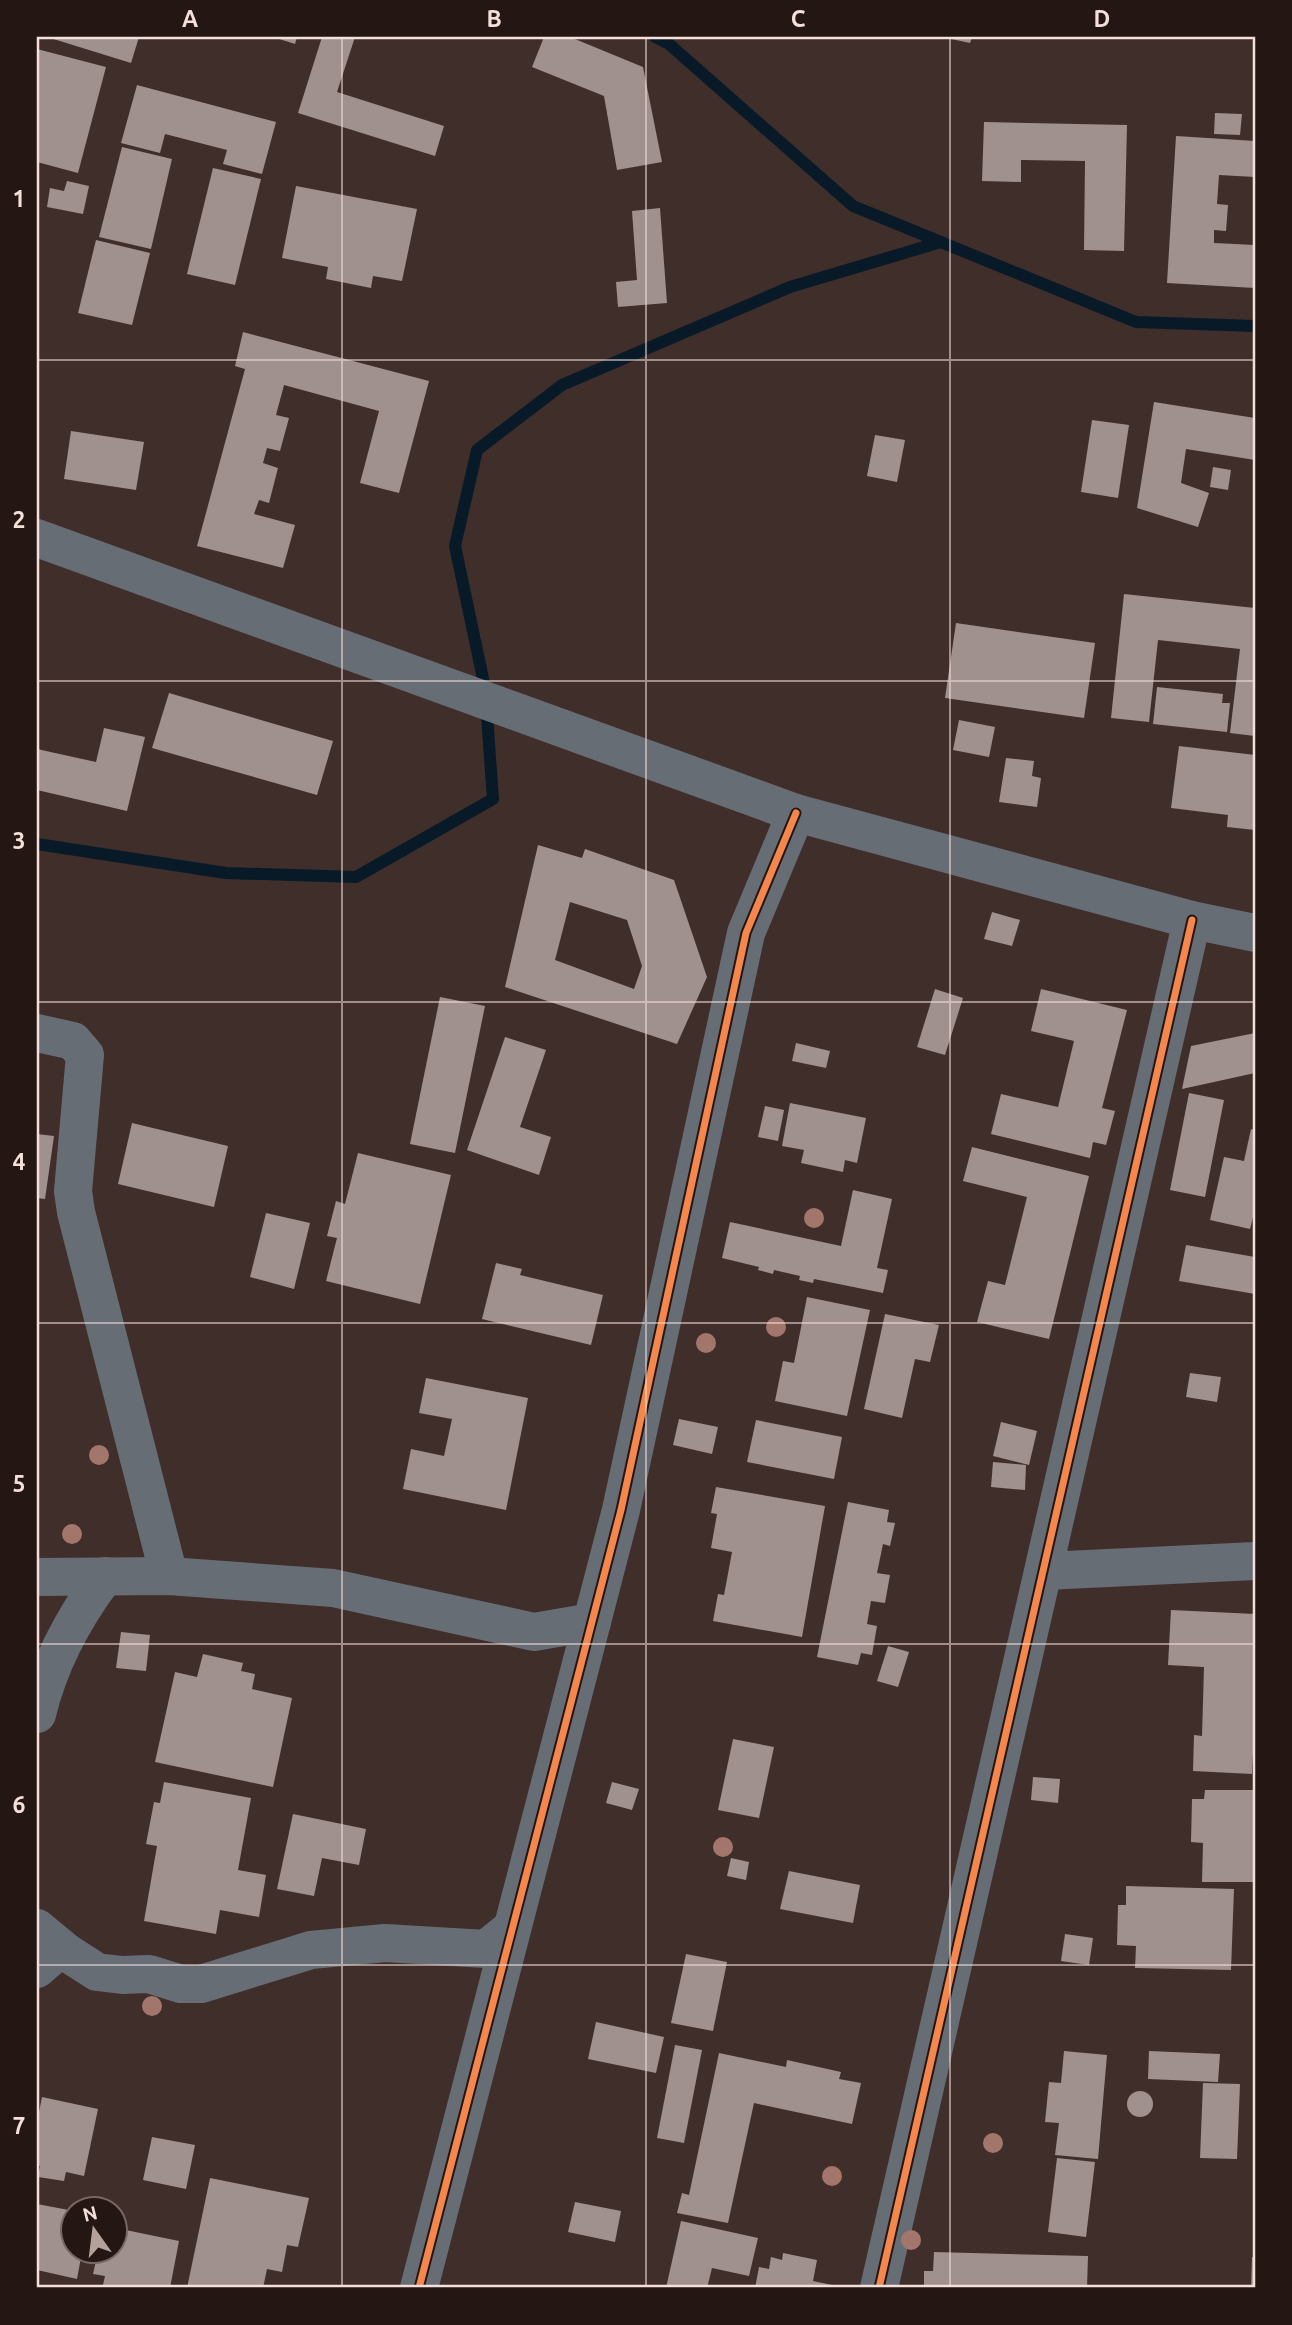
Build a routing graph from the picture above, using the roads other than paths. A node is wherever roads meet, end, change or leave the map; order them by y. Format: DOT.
graph roads {
  1 [pos="37,538"];
  2 [pos="796,813"];
  3 [pos="1192,920"];
  4 [pos="1255,933"];
  5 [pos="37,1033"];
  6 [pos="1255,1562"];
  7 [pos="1045,1571"];
  8 [pos="105,1576"];
  9 [pos="169,1576"];
  10 [pos="37,1577"];
  11 [pos="592,1622"];
  12 [pos="37,1714"];
  13 [pos="37,1928"];
  14 [pos="512,1928"];
  15 [pos="51,1961"];
  16 [pos="419,2288"];
  17 [pos="879,2288"];
  1 -- 2 [label="street"];
  2 -- 3 [label="street"];
  2 -- 11 [label="street"];
  3 -- 4 [label="street"];
  3 -- 7 [label="street"];
  5 -- 9 [label="street"];
  6 -- 7 [label="street"];
  7 -- 17 [label="street"];
  8 -- 9 [label="street"];
  8 -- 10 [label="street"];
  8 -- 12 [label="street"];
  9 -- 11 [label="street"];
  11 -- 14 [label="street"];
  13 -- 15 [label="street"];
  14 -- 15 [label="street"];
  14 -- 16 [label="street"];
}
